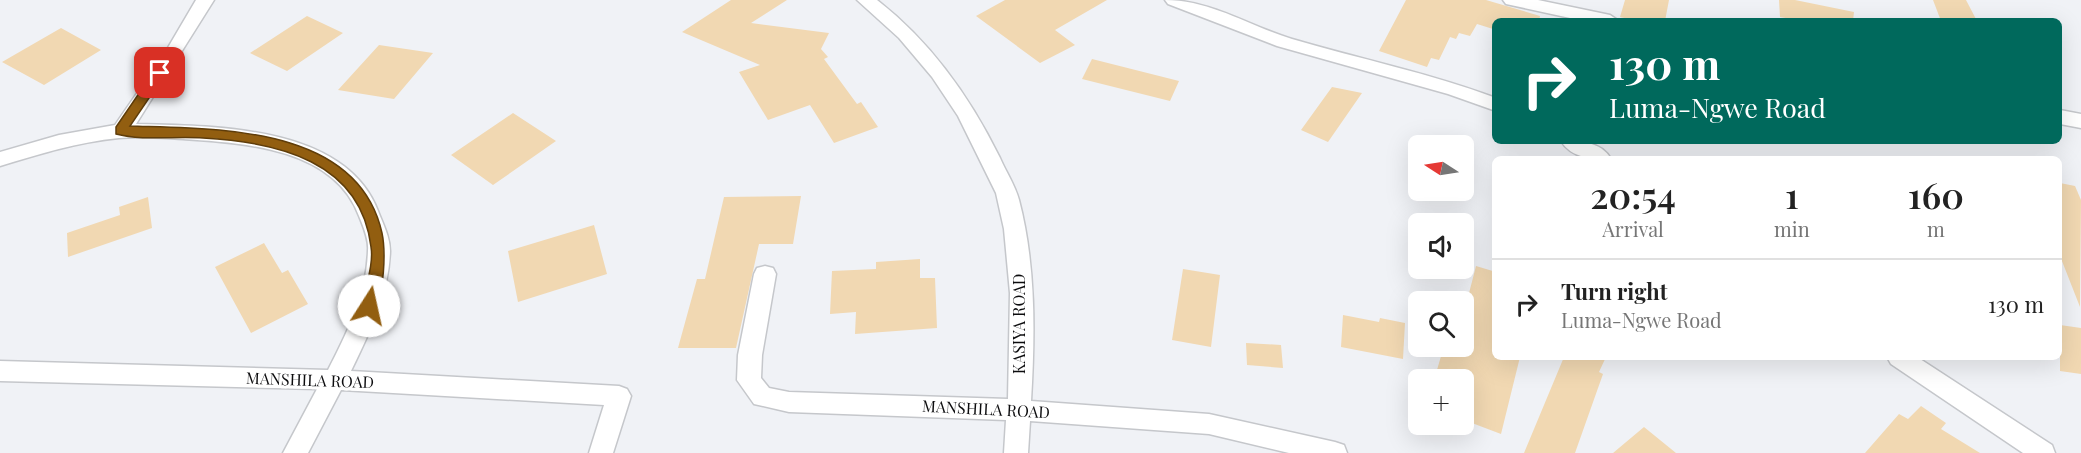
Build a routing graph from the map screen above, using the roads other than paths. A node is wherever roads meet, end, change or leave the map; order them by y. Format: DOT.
graph roads {
  1 [pos="205,0"];
  2 [pos="866,0"];
  3 [pos="1174,0"];
  4 [pos="1512,0"];
  5 [pos="1596,18"];
  6 [pos="1492,103"];
  7 [pos="2062,117"];
  8 [pos="2081,121"];
  9 [pos="121,130"];
  10 [pos="1576,144"];
  11 [pos="1596,156"];
  12 [pos="0,159"];
  13 [pos="765,274"];
  14 [pos="1904,360"];
  15 [pos="0,371"];
  16 [pos="333,380"];
  17 [pos="1019,410"];
  18 [pos="295,453"];
  19 [pos="601,453"];
  20 [pos="1016,453"];
  21 [pos="1335,453"];
  22 [pos="2043,453"];
  1 -- 9 [label="street"];
  2 -- 17 [label="street, KASIYA ROAD"];
  3 -- 6 [label="street"];
  4 -- 5 [label="street"];
  7 -- 8 [label="street"];
  9 -- 12 [label="street"];
  9 -- 16 [label="street"];
  10 -- 11 [label="street"];
  13 -- 17 [label="street, MANSHILA ROAD"];
  14 -- 22 [label="street"];
  15 -- 16 [label="street, MANSHILA ROAD"];
  16 -- 18 [label="street"];
  16 -- 19 [label="street, MANSHILA ROAD"];
  17 -- 20 [label="street, KASIYA ROAD"];
  17 -- 21 [label="street, MANSHILA ROAD"];
}
